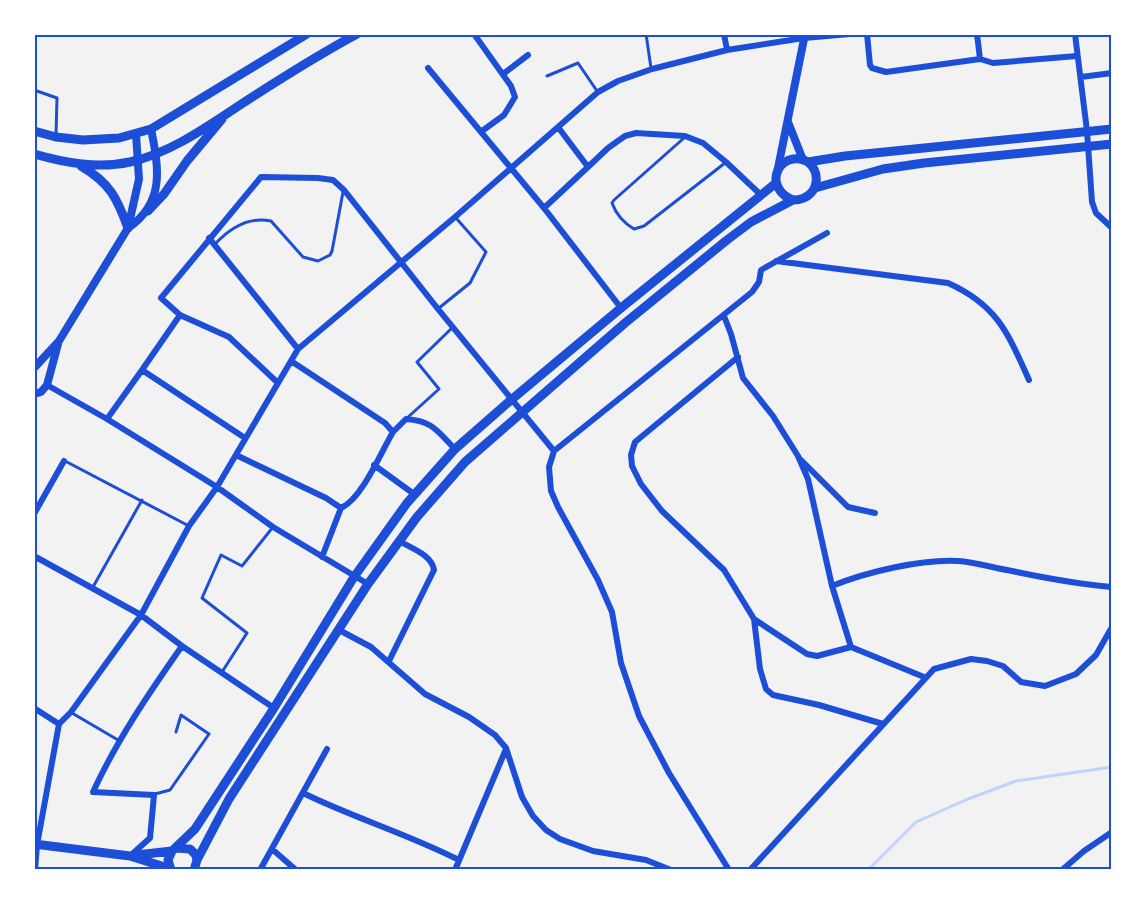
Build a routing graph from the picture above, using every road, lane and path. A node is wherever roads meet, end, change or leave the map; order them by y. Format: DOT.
graph roads {
  1 [pos="307,34"];
  2 [pos="357,34"];
  3 [pos="474,34"];
  4 [pos="646,34"];
  5 [pos="724,34"];
  6 [pos="850,34"];
  7 [pos="867,34"];
  8 [pos="977,34"];
  9 [pos="1075,34"];
  10 [pos="805,36"];
  11 [pos="727,50"];
  12 [pos="528,55"];
  13 [pos="1077,56"];
  14 [pos="980,59"];
  15 [pos="428,68"];
  16 [pos="652,69"];
  17 [pos="1112,73"];
  18 [pos="503,74"];
  19 [pos="548,76"];
  20 [pos="1081,77"];
  21 [pos="34,90"];
  22 [pos="598,92"];
  23 [pos="227,113"];
  24 [pos="788,121"];
  25 [pos="558,127"];
  26 [pos="151,129"];
  27 [pos="1112,129"];
  28 [pos="34,131"];
  29 [pos="482,131"];
  30 [pos="1087,131"];
  31 [pos="135,134"];
  32 [pos="685,136"];
  33 [pos="56,137"];
  34 [pos="1112,144"];
  35 [pos="1087,146"];
  36 [pos="34,154"];
  37 [pos="156,155"];
  38 [pos="138,160"];
  39 [pos="806,161"];
  40 [pos="726,162"];
  41 [pos="79,165"];
  42 [pos="588,167"];
  43 [pos="512,168"];
  44 [pos="777,178"];
  45 [pos="815,188"];
  46 [pos="344,190"];
  47 [pos="761,195"];
  48 [pos="793,200"];
  49 [pos="544,208"];
  50 [pos="148,211"];
  51 [pos="455,217"];
  52 [pos="128,228"];
  53 [pos="1112,228"];
  54 [pos="827,233"];
  55 [pos="209,238"];
  56 [pos="214,244"];
  57 [pos="776,261"];
  58 [pos="400,262"];
  59 [pos="621,308"];
  60 [pos="438,309"];
  61 [pos="180,315"];
  62 [pos="724,316"];
  63 [pos="453,327"];
  64 [pos="59,341"];
  65 [pos="298,349"];
  66 [pos="738,357"];
  67 [pos="291,361"];
  68 [pos="35,367"];
  69 [pos="142,370"];
  70 [pos="1029,380"];
  71 [pos="47,381"];
  72 [pos="278,383"];
  73 [pos="35,394"];
  74 [pos="511,400"];
  75 [pos="521,412"];
  76 [pos="107,419"];
  77 [pos="406,419"];
  78 [pos="393,432"];
  79 [pos="245,438"];
  80 [pos="455,449"];
  81 [pos="554,451"];
  82 [pos="236,455"];
  83 [pos="798,456"];
  84 [pos="64,461"];
  85 [pos="374,465"];
  86 [pos="218,487"];
  87 [pos="414,494"];
  88 [pos="141,500"];
  89 [pos="341,508"];
  90 [pos="875,513"];
  91 [pos="34,514"];
  92 [pos="189,526"];
  93 [pos="273,528"];
  94 [pos="399,541"];
  95 [pos="34,556"];
  96 [pos="322,557"];
  97 [pos="354,577"];
  98 [pos="368,584"];
  99 [pos="832,586"];
  100 [pos="93,587"];
  101 [pos="1112,587"];
  102 [pos="141,615"];
  103 [pos="754,619"];
  104 [pos="1112,627"];
  105 [pos="339,630"];
  106 [pos="182,646"];
  107 [pos="851,647"];
  108 [pos="389,662"];
  109 [pos="222,672"];
  110 [pos="924,677"];
  111 [pos="34,708"];
  112 [pos="274,708"];
  113 [pos="71,712"];
  114 [pos="59,723"];
  115 [pos="883,724"];
  116 [pos="176,732"];
  117 [pos="120,740"];
  118 [pos="327,748"];
  119 [pos="506,748"];
  120 [pos="303,793"];
  121 [pos="154,795"];
  122 [pos="1112,832"];
  123 [pos="36,844"];
  124 [pos="272,849"];
  125 [pos="174,850"];
  126 [pos="130,856"];
  127 [pos="459,860"];
  128 [pos="195,865"];
  129 [pos="171,869"];
  130 [pos="35,870"];
  131 [pos="260,870"];
  132 [pos="296,870"];
  133 [pos="455,870"];
  134 [pos="671,870"];
  135 [pos="729,870"];
  136 [pos="750,870"];
  137 [pos="1062,870"];
  1 -- 26 [label="main road"];
  2 -- 23 [label="main road"];
  3 -- 18 [label="street"];
  4 -- 16 [label="lane"];
  5 -- 11 [label="street"];
  6 -- 10 [label="street"];
  7 -- 14 [label="street"];
  8 -- 14 [label="street"];
  9 -- 13 [label="street"];
  10 -- 11 [label="street"];
  10 -- 24 [label="street"];
  11 -- 16 [label="street"];
  12 -- 18 [label="street"];
  13 -- 14 [label="street"];
  13 -- 20 [label="street"];
  15 -- 29 [label="street"];
  16 -- 22 [label="street"];
  17 -- 20 [label="street"];
  18 -- 29 [label="street"];
  19 -- 22 [label="lane"];
  20 -- 30 [label="street"];
  21 -- 33 [label="lane"];
  22 -- 25 [label="street"];
  23 -- 37 [label="main road"];
  23 -- 50 [label="main road"];
  24 -- 39 [label="street"];
  24 -- 44 [label="street"];
  25 -- 42 [label="street"];
  25 -- 43 [label="street"];
  26 -- 31 [label="main road"];
  26 -- 37 [label="main road"];
  27 -- 30 [label="main road"];
  28 -- 33 [label="main road"];
  29 -- 43 [label="street"];
  30 -- 35 [label="street"];
  30 -- 39 [label="main road"];
  31 -- 33 [label="main road"];
  31 -- 38 [label="main road"];
  32 -- 40 [label="street"];
  32 -- 40 [label="lane"];
  32 -- 42 [label="street"];
  34 -- 35 [label="main road"];
  35 -- 45 [label="main road"];
  35 -- 53 [label="street"];
  36 -- 41 [label="main road"];
  37 -- 38 [label="main road"];
  37 -- 50 [label="main road"];
  38 -- 41 [label="main road"];
  38 -- 52 [label="main road"];
  39 -- 44 [label="main road"];
  39 -- 45 [label="main road"];
  40 -- 47 [label="street"];
  41 -- 52 [label="main road"];
  42 -- 49 [label="street"];
  43 -- 49 [label="street"];
  43 -- 51 [label="street"];
  44 -- 47 [label="main road"];
  44 -- 48 [label="main road"];
  45 -- 48 [label="main road"];
  46 -- 55 [label="street"];
  46 -- 56 [label="lane"];
  46 -- 58 [label="street"];
  47 -- 59 [label="main road"];
  48 -- 75 [label="main road"];
  49 -- 59 [label="street"];
  50 -- 52 [label="main road"];
  51 -- 58 [label="street"];
  51 -- 60 [label="lane"];
  52 -- 64 [label="main road"];
  54 -- 57 [label="street"];
  55 -- 56 [label="street"];
  55 -- 61 [label="street"];
  56 -- 65 [label="street"];
  57 -- 62 [label="street"];
  57 -- 70 [label="street"];
  58 -- 60 [label="street"];
  58 -- 65 [label="street"];
  59 -- 74 [label="main road"];
  60 -- 63 [label="street"];
  61 -- 69 [label="street"];
  61 -- 72 [label="street"];
  62 -- 66 [label="street"];
  62 -- 81 [label="street"];
  63 -- 74 [label="street"];
  63 -- 77 [label="lane"];
  64 -- 68 [label="main road"];
  64 -- 71 [label="main road"];
  65 -- 67 [label="street"];
  66 -- 83 [label="street"];
  66 -- 103 [label="street"];
  67 -- 72 [label="street"];
  67 -- 78 [label="street"];
  68 -- 71 [label="main road"];
  69 -- 76 [label="street"];
  69 -- 79 [label="street"];
  71 -- 73 [label="main road"];
  71 -- 76 [label="street"];
  72 -- 79 [label="street"];
  74 -- 75 [label="street"];
  74 -- 80 [label="main road"];
  75 -- 81 [label="street"];
  75 -- 94 [label="main road"];
  76 -- 86 [label="street"];
  77 -- 78 [label="street"];
  77 -- 80 [label="street"];
  78 -- 85 [label="street"];
  79 -- 82 [label="street"];
  80 -- 87 [label="main road"];
  81 -- 135 [label="street"];
  82 -- 86 [label="street"];
  82 -- 89 [label="street"];
  83 -- 90 [label="street"];
  83 -- 99 [label="street"];
  84 -- 88 [label="lane"];
  84 -- 91 [label="street"];
  85 -- 87 [label="street"];
  85 -- 89 [label="street"];
  86 -- 92 [label="street"];
  86 -- 93 [label="street"];
  87 -- 97 [label="main road"];
  88 -- 92 [label="lane"];
  88 -- 100 [label="lane"];
  89 -- 96 [label="street"];
  92 -- 102 [label="street"];
  93 -- 96 [label="street"];
  93 -- 109 [label="lane"];
  94 -- 98 [label="main road"];
  94 -- 108 [label="street"];
  95 -- 100 [label="street"];
  96 -- 97 [label="street"];
  97 -- 98 [label="street"];
  97 -- 112 [label="main road"];
  98 -- 105 [label="main road"];
  99 -- 101 [label="street"];
  99 -- 107 [label="street"];
  100 -- 102 [label="street"];
  102 -- 106 [label="street"];
  102 -- 113 [label="street"];
  103 -- 107 [label="street"];
  103 -- 115 [label="street"];
  104 -- 110 [label="street"];
  105 -- 108 [label="street"];
  105 -- 128 [label="main road"];
  106 -- 109 [label="street"];
  106 -- 117 [label="street"];
  107 -- 110 [label="street"];
  108 -- 119 [label="street"];
  109 -- 112 [label="street"];
  110 -- 115 [label="street"];
  111 -- 114 [label="street"];
  112 -- 125 [label="main road"];
  113 -- 114 [label="street"];
  113 -- 117 [label="lane"];
  114 -- 123 [label="street"];
  115 -- 136 [label="street"];
  116 -- 121 [label="lane"];
  117 -- 121 [label="street"];
  118 -- 120 [label="street"];
  119 -- 127 [label="street"];
  119 -- 134 [label="street"];
  120 -- 124 [label="street"];
  120 -- 127 [label="street"];
  121 -- 126 [label="street"];
  122 -- 137 [label="street"];
  123 -- 126 [label="main road"];
  123 -- 130 [label="street"];
  124 -- 131 [label="street"];
  124 -- 132 [label="street"];
  125 -- 126 [label="main road"];
  125 -- 128 [label="main road"];
  125 -- 129 [label="main road"];
  126 -- 129 [label="main road"];
  127 -- 133 [label="street"];
}
